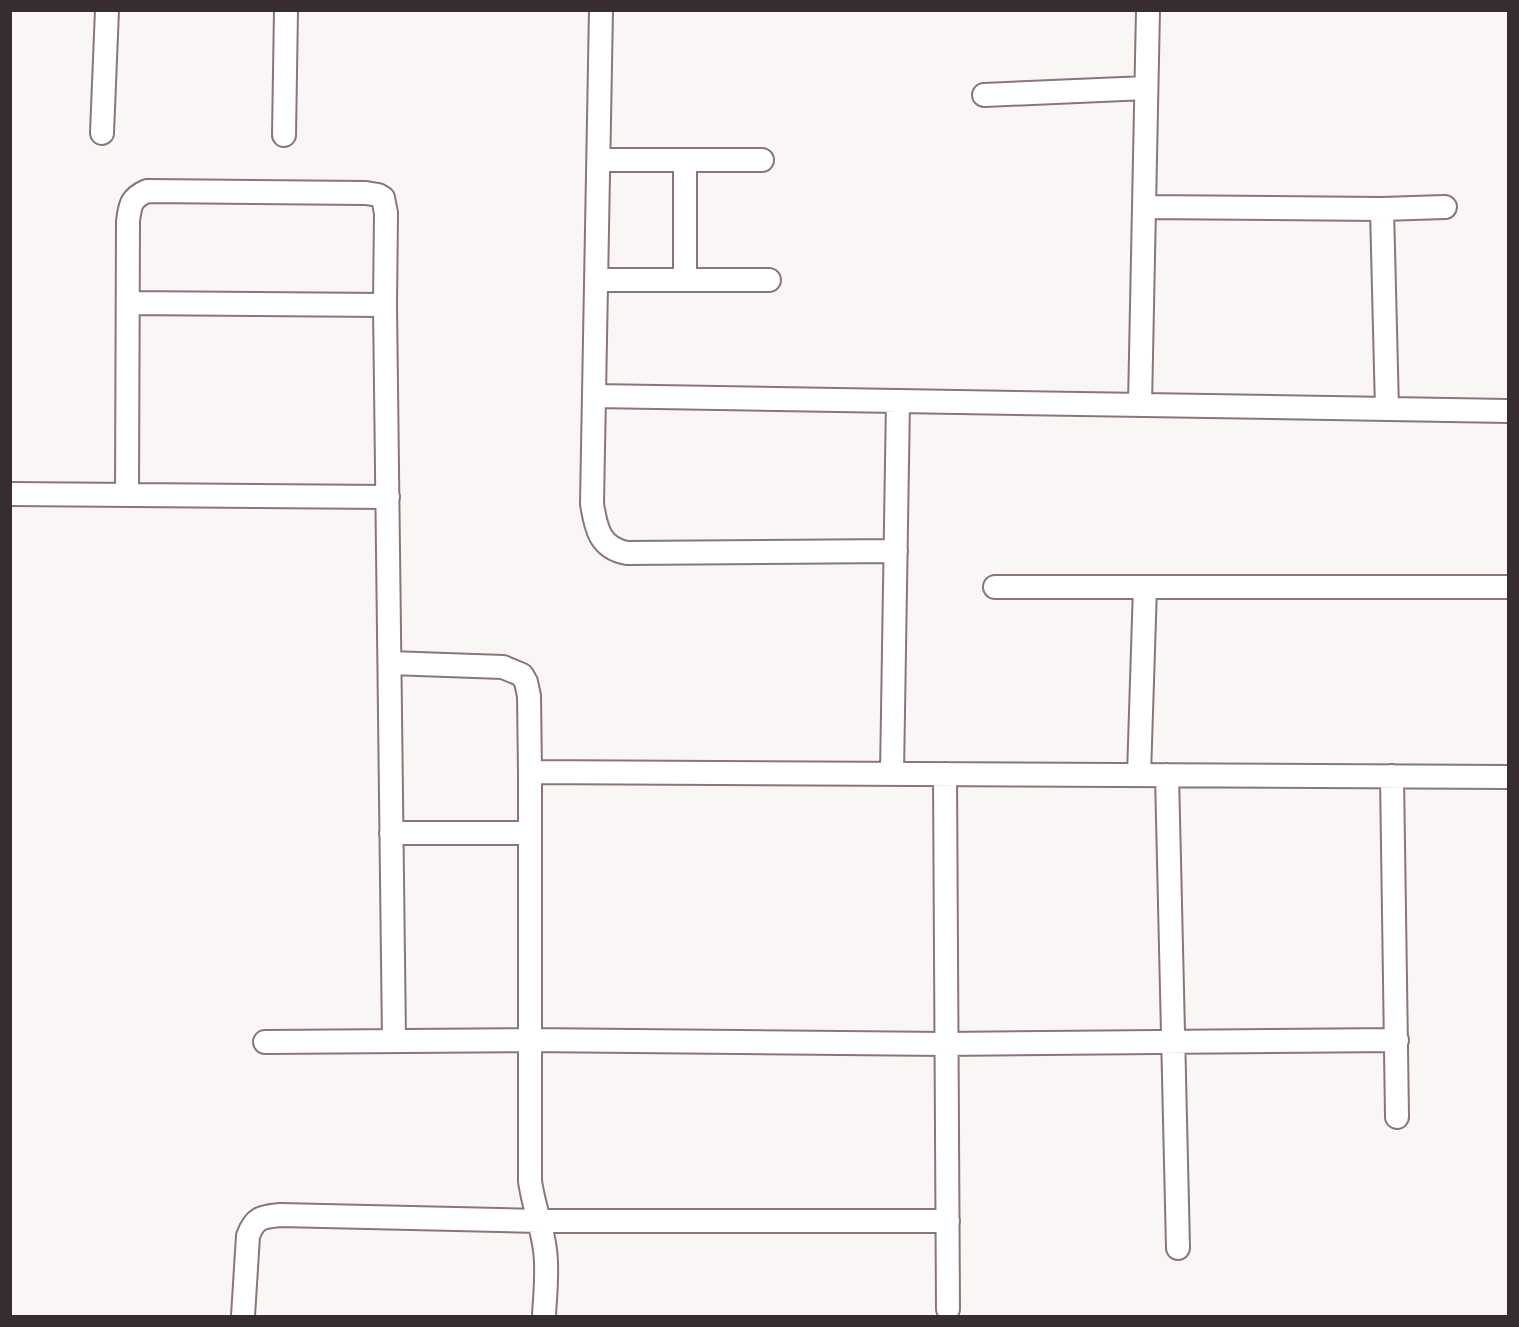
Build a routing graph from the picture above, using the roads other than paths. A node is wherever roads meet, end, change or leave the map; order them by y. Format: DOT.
graph roads {
  1 [pos="107,10"];
  2 [pos="286,10"];
  3 [pos="601,10"];
  4 [pos="1148,10"];
  5 [pos="1146,88"];
  6 [pos="984,95"];
  7 [pos="102,133"];
  8 [pos="284,135"];
  9 [pos="599,160"];
  10 [pos="685,160"];
  11 [pos="762,160"];
  12 [pos="1144,207"];
  13 [pos="1445,207"];
  14 [pos="1382,209"];
  15 [pos="597,280"];
  16 [pos="685,280"];
  17 [pos="769,280"];
  18 [pos="128,303"];
  19 [pos="386,305"];
  20 [pos="595,396"];
  21 [pos="898,401"];
  22 [pos="1140,405"];
  23 [pos="1387,409"];
  24 [pos="1509,411"];
  25 [pos="10,494"];
  26 [pos="127,494"];
  27 [pos="388,497"];
  28 [pos="896,551"];
  29 [pos="995,587"];
  30 [pos="1145,587"];
  31 [pos="1509,587"];
  32 [pos="390,663"];
  33 [pos="530,772"];
  34 [pos="892,774"];
  35 [pos="945,774"];
  36 [pos="1139,775"];
  37 [pos="1167,775"];
  38 [pos="1392,776"];
  39 [pos="1509,777"];
  40 [pos="391,833"];
  41 [pos="529,833"];
  42 [pos="529,1040"];
  43 [pos="1397,1040"];
  44 [pos="394,1041"];
  45 [pos="265,1042"];
  46 [pos="1174,1042"];
  47 [pos="945,1044"];
  48 [pos="1397,1117"];
  49 [pos="539,1221"];
  50 [pos="948,1221"];
  51 [pos="1178,1248"];
  52 [pos="948,1309"];
  53 [pos="243,1317"];
  54 [pos="544,1317"];
  1 -- 7 [label="street"];
  2 -- 8 [label="street"];
  3 -- 9 [label="street"];
  4 -- 5 [label="street"];
  5 -- 6 [label="street"];
  5 -- 12 [label="street"];
  9 -- 10 [label="street"];
  9 -- 15 [label="street"];
  10 -- 11 [label="street"];
  10 -- 16 [label="street"];
  12 -- 14 [label="street"];
  12 -- 22 [label="street"];
  13 -- 14 [label="street"];
  14 -- 23 [label="street"];
  15 -- 16 [label="street"];
  15 -- 20 [label="street"];
  16 -- 17 [label="street"];
  18 -- 19 [label="street"];
  18 -- 19 [label="street"];
  18 -- 26 [label="street"];
  19 -- 27 [label="street"];
  20 -- 21 [label="street"];
  20 -- 28 [label="street"];
  21 -- 22 [label="street"];
  21 -- 28 [label="street"];
  22 -- 23 [label="street"];
  23 -- 24 [label="street"];
  25 -- 26 [label="street"];
  26 -- 27 [label="street"];
  27 -- 32 [label="street"];
  28 -- 34 [label="street"];
  29 -- 30 [label="street"];
  30 -- 31 [label="street"];
  30 -- 36 [label="street"];
  32 -- 33 [label="street"];
  32 -- 40 [label="street"];
  33 -- 34 [label="street"];
  33 -- 41 [label="street"];
  34 -- 35 [label="street"];
  35 -- 36 [label="street"];
  35 -- 47 [label="street"];
  36 -- 37 [label="street"];
  37 -- 38 [label="street"];
  37 -- 46 [label="street"];
  38 -- 39 [label="street"];
  38 -- 43 [label="street"];
  40 -- 41 [label="street"];
  40 -- 44 [label="street"];
  41 -- 42 [label="street"];
  42 -- 44 [label="street"];
  42 -- 47 [label="street"];
  42 -- 49 [label="street"];
  43 -- 46 [label="street"];
  43 -- 48 [label="street"];
  44 -- 45 [label="street"];
  46 -- 47 [label="street"];
  46 -- 51 [label="street"];
  47 -- 50 [label="street"];
  49 -- 50 [label="street"];
  49 -- 53 [label="street"];
  49 -- 54 [label="street"];
  50 -- 52 [label="street"];
}
